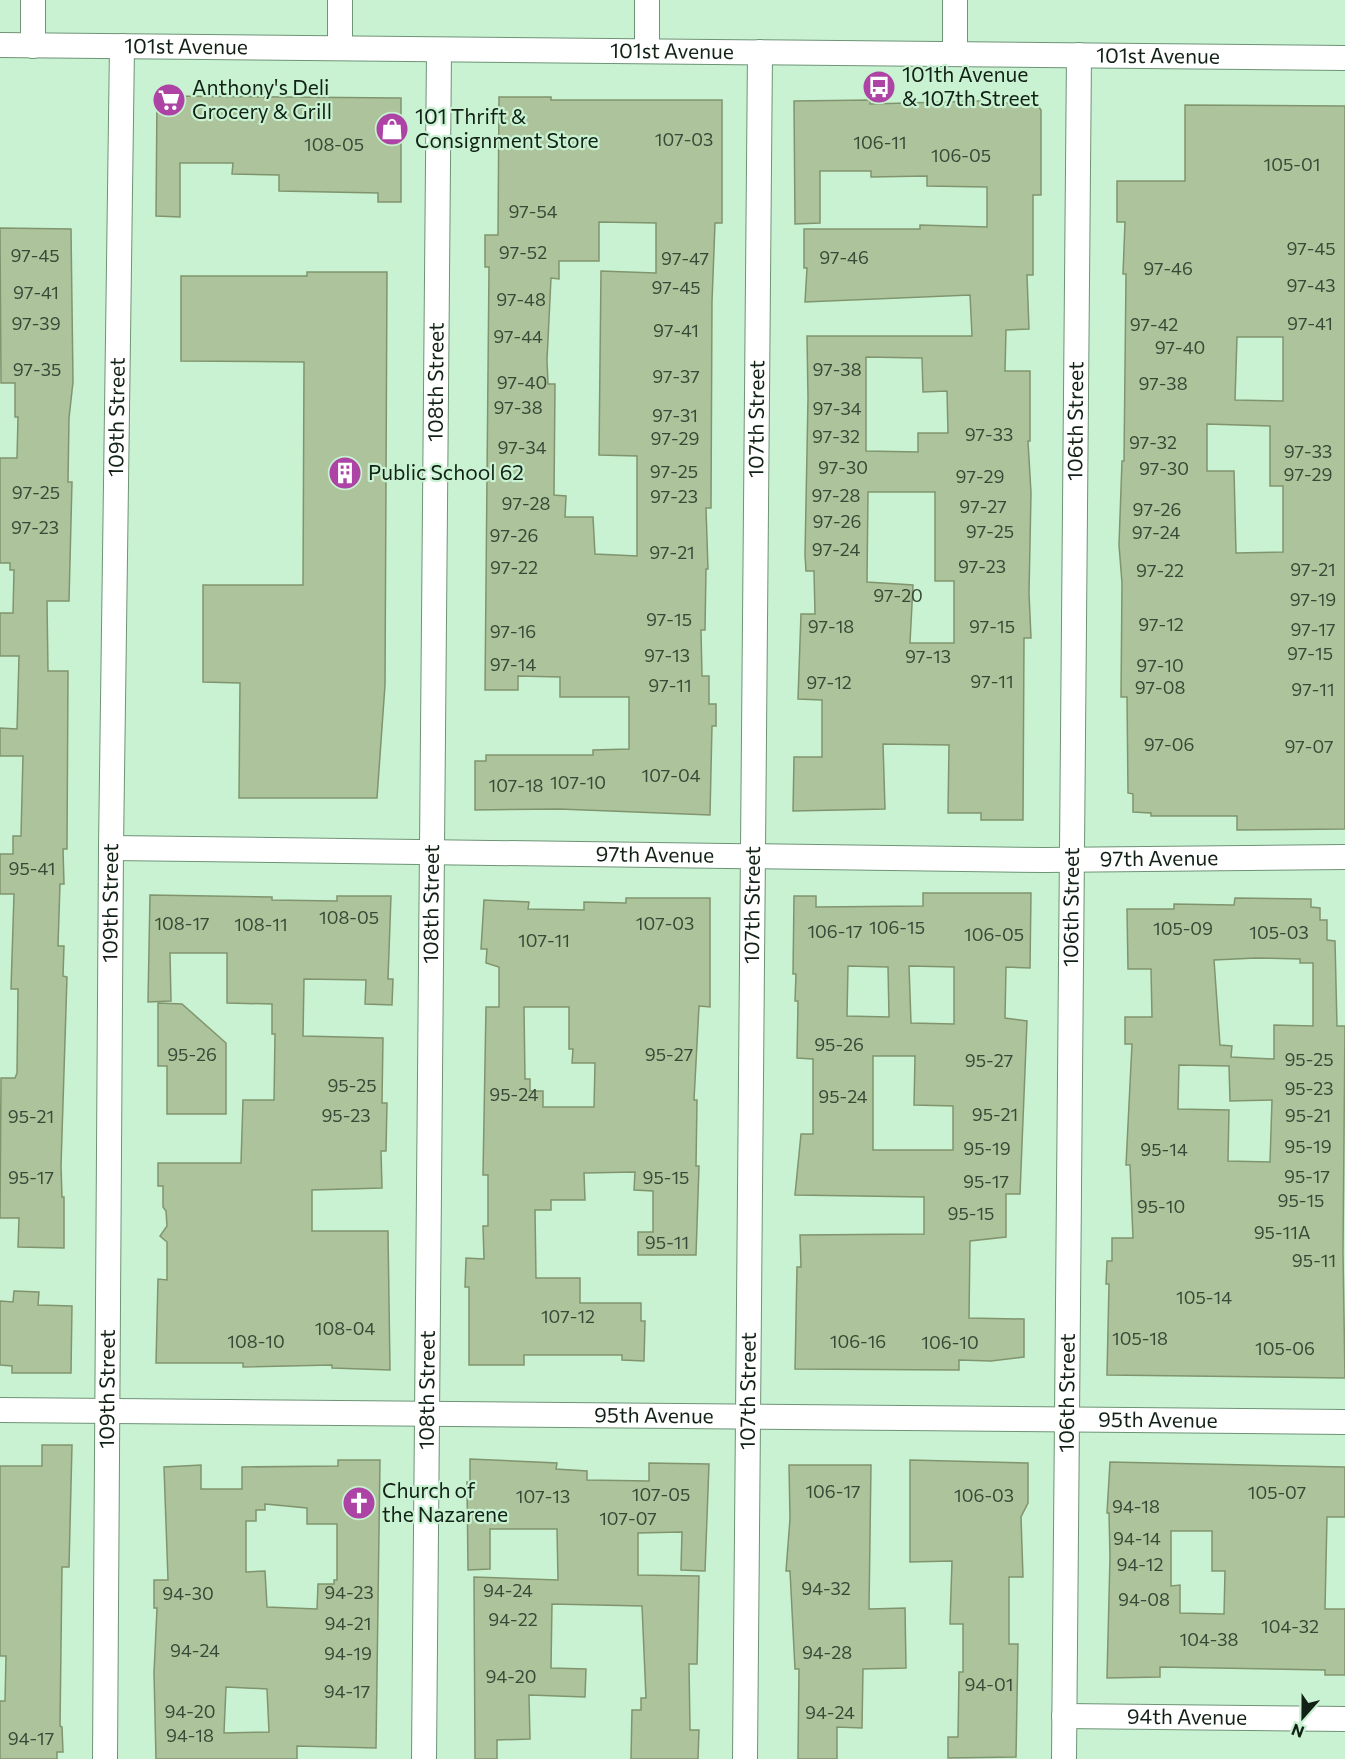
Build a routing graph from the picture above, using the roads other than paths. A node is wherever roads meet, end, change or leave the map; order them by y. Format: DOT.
graph roads {
  1 [pos="33,0"];
  2 [pos="340,0"];
  3 [pos="647,0"];
  4 [pos="955,0"];
  5 [pos="0,45"];
  6 [pos="33,46"];
  7 [pos="122,46"];
  8 [pos="340,48"];
  9 [pos="439,50"];
  10 [pos="647,51"];
  11 [pos="760,52"];
  12 [pos="955,54"];
  13 [pos="1079,55"];
  14 [pos="1345,58"];
  15 [pos="111,848"];
  16 [pos="432,852"];
  17 [pos="753,856"];
  18 [pos="1345,857"];
  19 [pos="1072,860"];
  20 [pos="0,1410"];
  21 [pos="108,1411"];
  22 [pos="427,1414"];
  23 [pos="747,1417"];
  24 [pos="1067,1420"];
  25 [pos="1345,1422"];
  26 [pos="1064,1716"];
  27 [pos="1345,1719"];
  28 [pos="105,1759"];
  29 [pos="424,1759"];
  30 [pos="745,1759"];
  31 [pos="1064,1759"];
  1 -- 6 [label="street"];
  2 -- 8 [label="street"];
  3 -- 10 [label="street"];
  4 -- 12 [label="street"];
  5 -- 6 [label="street, 101st Avenue"];
  6 -- 7 [label="street, 101st Avenue"];
  7 -- 8 [label="street, 101st Avenue"];
  7 -- 15 [label="street, 109th Street"];
  8 -- 9 [label="street, 101st Avenue"];
  9 -- 10 [label="street, 101st Avenue"];
  9 -- 16 [label="street, 108th Street"];
  10 -- 11 [label="street, 101st Avenue"];
  11 -- 12 [label="street, 101st Avenue"];
  11 -- 17 [label="street, 107th Street"];
  12 -- 13 [label="street, 101st Avenue"];
  13 -- 14 [label="street, 101st Avenue"];
  13 -- 19 [label="street, 106th Street"];
  15 -- 16 [label="street, 97th Avenue"];
  15 -- 21 [label="street, 109th Street"];
  16 -- 17 [label="street, 97th Avenue"];
  16 -- 22 [label="street, 108th Street"];
  17 -- 19 [label="street, 97th Avenue"];
  17 -- 23 [label="street, 107th Street"];
  18 -- 19 [label="street, 97th Avenue"];
  19 -- 24 [label="street, 106th Street"];
  20 -- 21 [label="street, 95th Avenue"];
  21 -- 22 [label="street, 95th Avenue"];
  21 -- 28 [label="street, 109th Street"];
  22 -- 23 [label="street, 95th Avenue"];
  22 -- 29 [label="street, 108th Street"];
  23 -- 24 [label="street, 95th Avenue"];
  23 -- 30 [label="street, 107th Street"];
  24 -- 25 [label="street, 95th Avenue"];
  24 -- 26 [label="street, 106th Street"];
  26 -- 27 [label="street, 94th Avenue"];
  26 -- 31 [label="street, 106th Street"];
}
